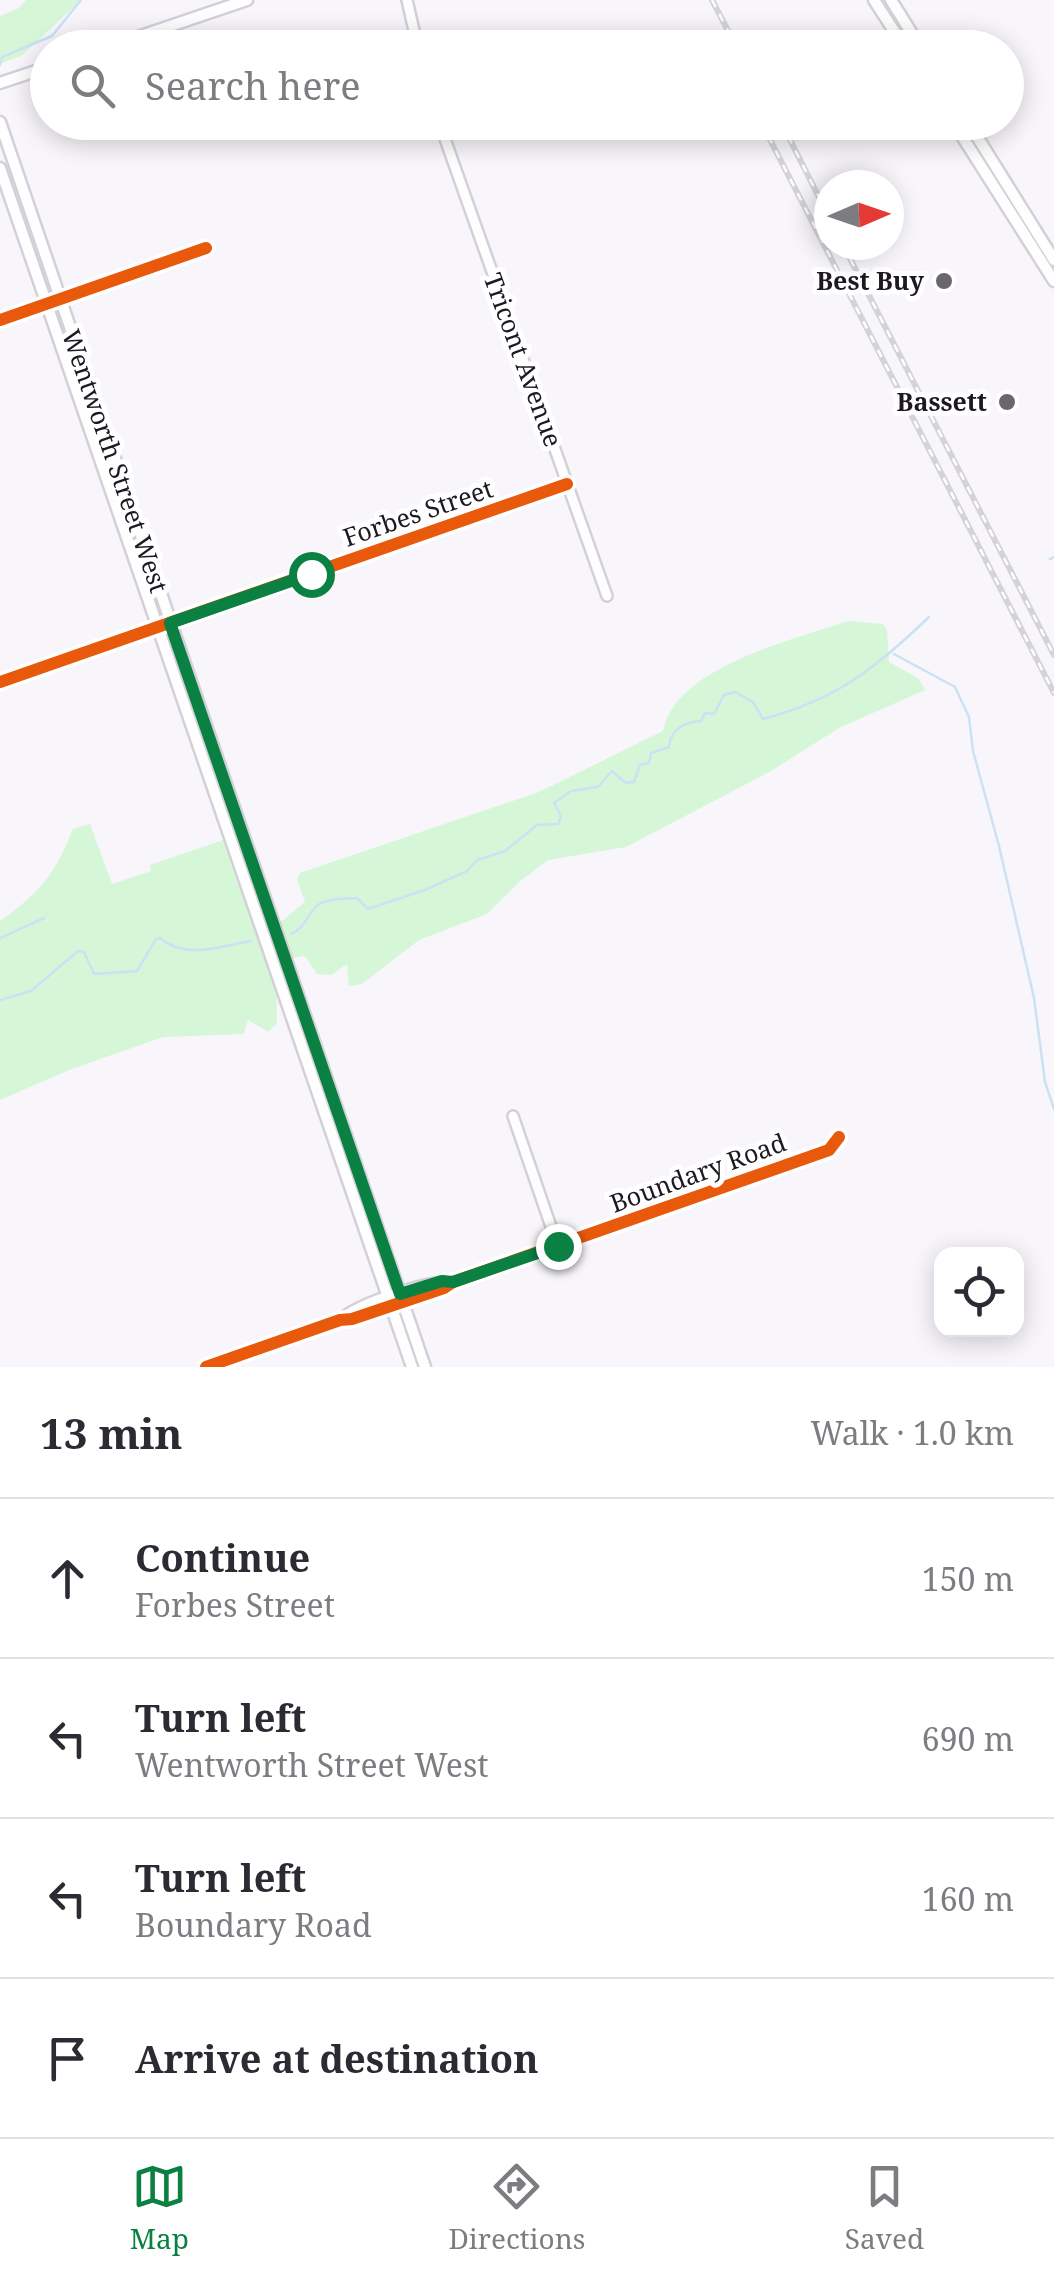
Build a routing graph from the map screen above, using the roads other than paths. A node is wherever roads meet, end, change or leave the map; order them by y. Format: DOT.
graph roads {
  1 [pos="247,0"];
  2 [pos="407,0"];
  3 [pos="874,0"];
  4 [pos="891,0"];
  5 [pos="158,30"];
  6 [pos="414,30"];
  7 [pos="893,30"];
  8 [pos="910,30"];
  9 [pos="30,73"];
  10 [pos="0,82"];
  11 [pos="0,122"];
  12 [pos="445,140"];
  13 [pos="965,140"];
  14 [pos="979,140"];
  15 [pos="0,168"];
  16 [pos="206,248"];
  17 [pos="1054,260"];
  18 [pos="1054,281"];
  19 [pos="60,298"];
  20 [pos="47,302"];
  21 [pos="0,320"];
  22 [pos="567,484"];
  23 [pos="607,596"];
  24 [pos="170,623"];
  25 [pos="158,628"];
  26 [pos="0,682"];
  27 [pos="514,1116"];
  28 [pos="839,1137"];
  29 [pos="558,1246"];
  30 [pos="395,1300"];
  31 [pos="206,1367"];
  32 [pos="412,1367"];
  33 [pos="424,1367"];
  1 -- 5 [label="main road"];
  2 -- 6 [label="street"];
  3 -- 7 [label="main road"];
  4 -- 8 [label="main road"];
  9 -- 10 [label="main road"];
  11 -- 19 [label="main road, Wentworth Street West"];
  12 -- 22 [label="street, Tricont Avenue"];
  13 -- 18 [label="main road"];
  14 -- 17 [label="main road"];
  15 -- 20 [label="main road, Wentworth Street West"];
  16 -- 19 [label="street"];
  19 -- 20 [label="street"];
  19 -- 24 [label="main road, Wentworth Street West"];
  20 -- 21 [label="street"];
  20 -- 25 [label="main road, Wentworth Street West"];
  22 -- 23 [label="street, Tricont Avenue"];
  22 -- 24 [label="street, Forbes Street"];
  24 -- 25 [label="street, Forbes Street"];
  24 -- 30 [label="main road, Wentworth Street West"];
  25 -- 26 [label="street, Forbes Street"];
  25 -- 30 [label="main road, Wentworth Street West"];
  27 -- 29 [label="street"];
  28 -- 29 [label="street, Boundary Road"];
  29 -- 30 [label="street, Boundary Road"];
  30 -- 31 [label="street, Boundary Road"];
  30 -- 32 [label="main road, Wentworth Street West"];
  30 -- 33 [label="main road, Wentworth Street West"];
}
